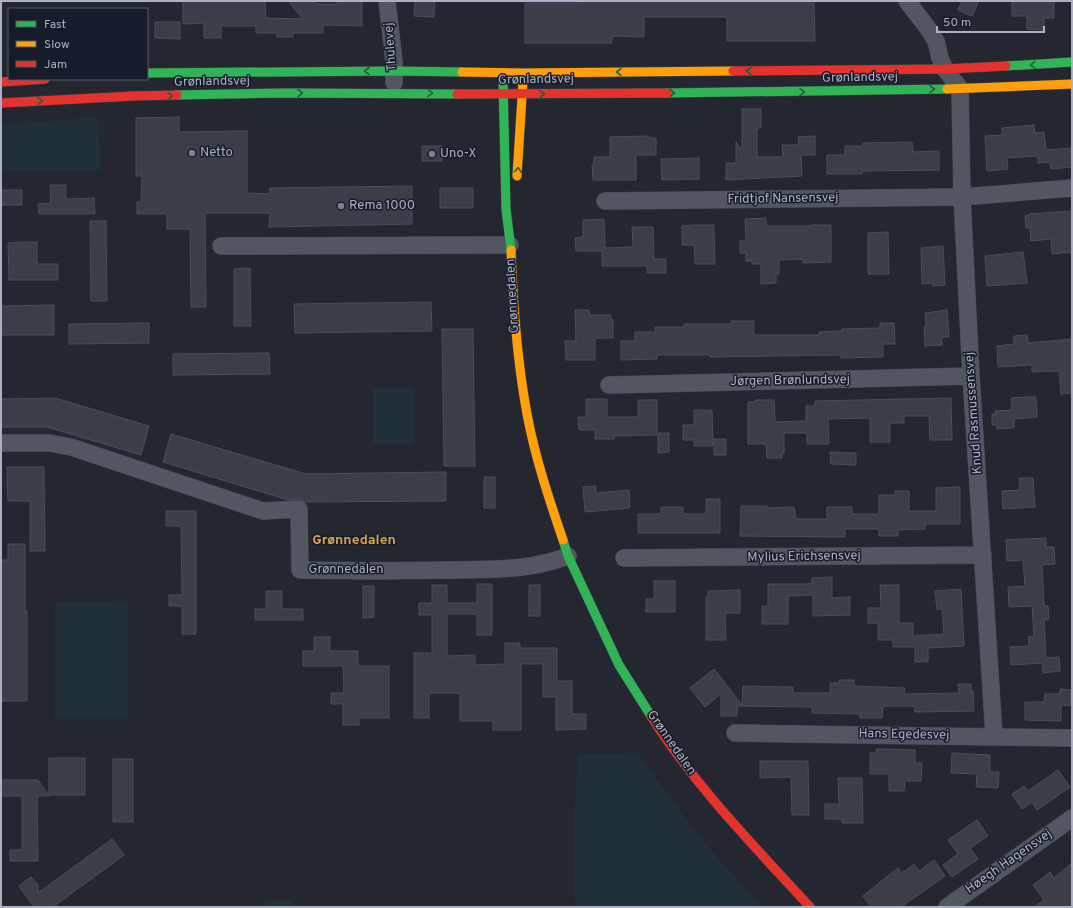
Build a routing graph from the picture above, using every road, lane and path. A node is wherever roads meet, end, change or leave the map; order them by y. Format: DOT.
graph roads {
  1 [pos="387,1"];
  2 [pos="907,1"];
  3 [pos="1072,62"];
  4 [pos="945,69"];
  5 [pos="394,71"];
  6 [pos="148,73"];
  7 [pos="503,73"];
  8 [pos="523,73"];
  9 [pos="30,80"];
  10 [pos="1,82"];
  11 [pos="1072,84"];
  12 [pos="960,89"];
  13 [pos="393,93"];
  14 [pos="503,94"];
  15 [pos="522,94"];
  16 [pos="1,103"];
  17 [pos="1072,188"];
  18 [pos="516,189"];
  19 [pos="962,196"];
  20 [pos="605,201"];
  21 [pos="515,204"];
  22 [pos="510,241"];
  23 [pos="220,246"];
  24 [pos="971,376"];
  25 [pos="609,385"];
  26 [pos="1,443"];
  27 [pos="983,555"];
  28 [pos="568,556"];
  29 [pos="624,558"];
  30 [pos="735,733"];
  31 [pos="994,736"];
  32 [pos="1072,738"];
  33 [pos="1072,818"];
  34 [pos="810,907"];
  35 [pos="947,907"];
  1 -- 5 [label="street, Thulevej"];
  2 -- 4 [label="street"];
  3 -- 4 [label="street, Grønlandsvej, one-way"];
  4 -- 8 [label="street, Grønlandsvej, one-way"];
  4 -- 12 [label="street"];
  5 -- 6 [label="street, Grønlandsvej, one-way"];
  5 -- 7 [label="street, Grønlandsvej"];
  5 -- 13 [label="street, Thulevej"];
  7 -- 8 [label="street, Grønlandsvej"];
  7 -- 14 [label="street, Grønnedalen"];
  8 -- 15 [label="street"];
  9 -- 10 [label="street"];
  11 -- 12 [label="street, Grønlandsvej"];
  15 -- 12 [label="street, Grønlandsvej, one-way"];
  12 -- 19 [label="street, Knud Rasmussensvej"];
  13 -- 14 [label="street, Grønlandsvej, one-way"];
  16 -- 13 [label="street, Grønlandsvej, one-way"];
  14 -- 15 [label="street, Grønlandsvej"];
  14 -- 22 [label="street, Grønnedalen"];
  18 -- 15 [label="street, one-way"];
  17 -- 19 [label="street, Fridtjof Nansensvej"];
  19 -- 20 [label="street, Fridtjof Nansensvej"];
  19 -- 24 [label="street, Knud Rasmussensvej"];
  21 -- 22 [label="street, Grønnedalen"];
  22 -- 23 [label="street, Grønnedalen"];
  22 -- 28 [label="street, Grønnedalen"];
  24 -- 25 [label="street, Jørgen Brønlundsvej"];
  24 -- 27 [label="street, Knud Rasmussensvej"];
  26 -- 28 [label="street, Grønnedalen"];
  27 -- 29 [label="street, Mylius Erichsensvej"];
  27 -- 31 [label="street, Knud Rasmussensvej"];
  28 -- 34 [label="street, Grønnedalen"];
  30 -- 31 [label="street, Hans Egedesvej"];
  31 -- 32 [label="street, Hans Egedesvej"];
  33 -- 35 [label="street, Høegh Hagensvej"];
}
